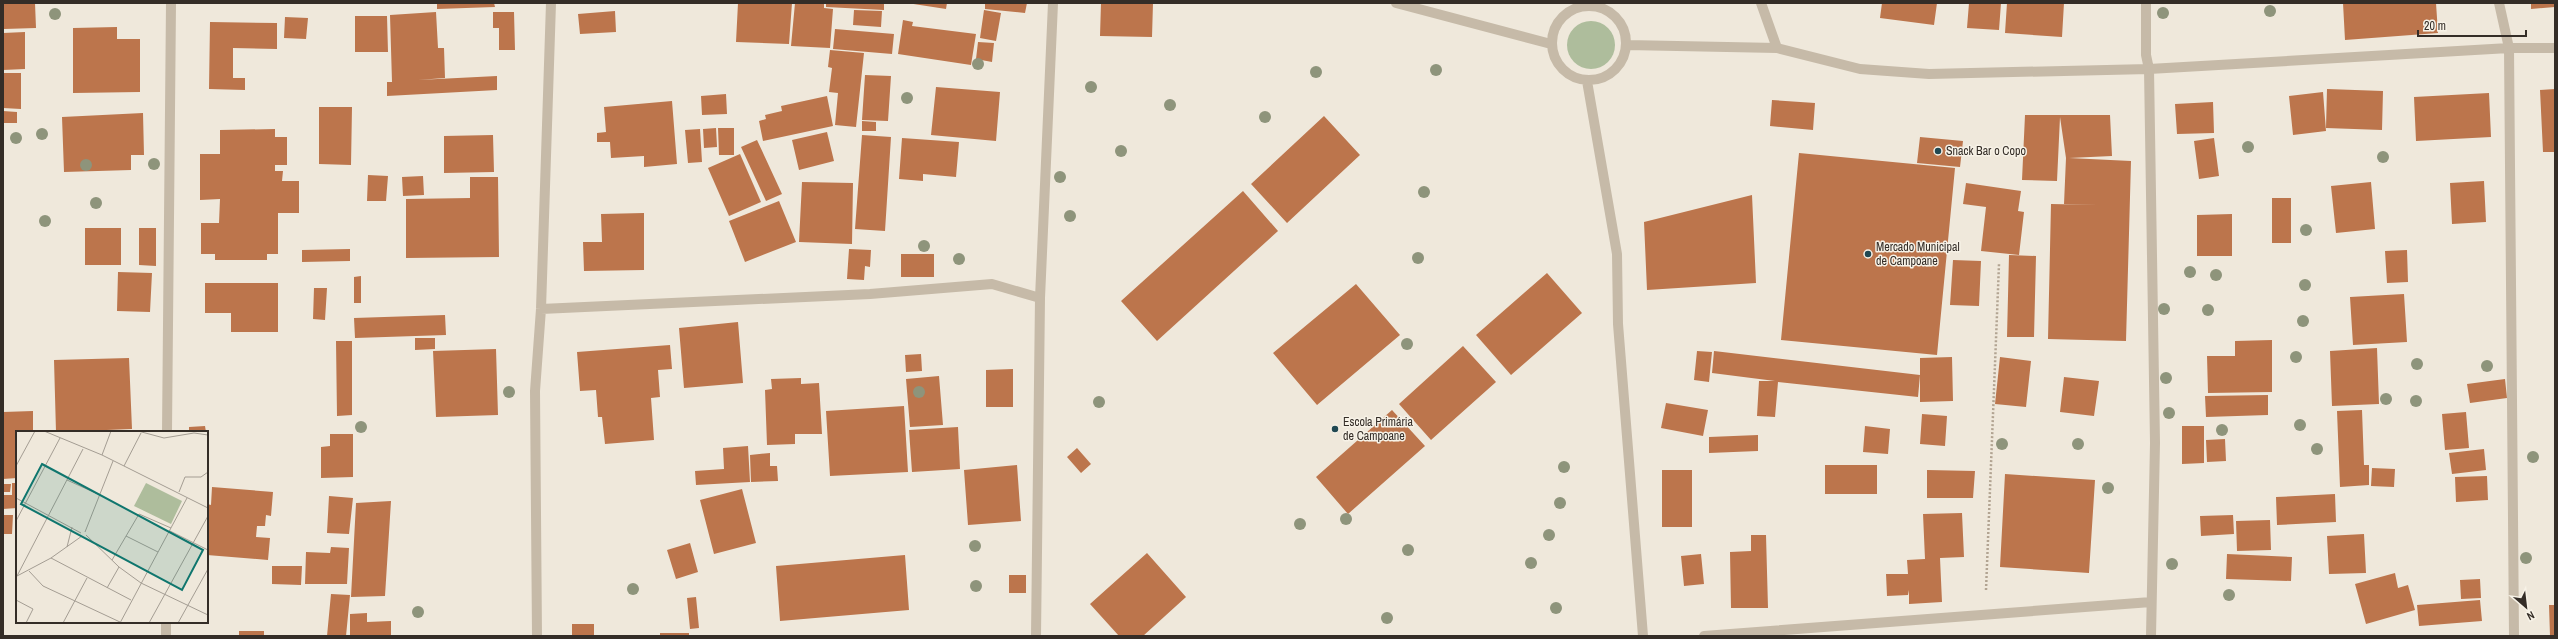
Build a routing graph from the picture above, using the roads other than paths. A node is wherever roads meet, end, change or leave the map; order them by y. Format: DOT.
graph roads {
  1 [pos="171,3"];
  2 [pos="551,3"];
  3 [pos="1053,3"];
  4 [pos="1396,3"];
  5 [pos="1761,3"];
  6 [pos="2146,3"];
  7 [pos="2499,3"];
  8 [pos="1590,4"];
  9 [pos="1552,44"];
  10 [pos="1627,45"];
  11 [pos="1777,48"];
  12 [pos="2509,48"];
  13 [pos="2555,48"];
  14 [pos="2149,69"];
  15 [pos="1587,81"];
  16 [pos="1040,298"];
  17 [pos="541,309"];
  18 [pos="167,431"];
  19 [pos="2151,602"];
  20 [pos="166,623"];
  21 [pos="166,636"];
  22 [pos="537,636"];
  23 [pos="1036,636"];
  24 [pos="1643,636"];
  25 [pos="1704,636"];
  26 [pos="2151,636"];
  27 [pos="2514,636"];
  1 -- 18 [label="street"];
  2 -- 17 [label="street"];
  3 -- 16 [label="street"];
  4 -- 9 [label="street"];
  5 -- 11 [label="street"];
  6 -- 14 [label="street"];
  7 -- 12 [label="street"];
  8 -- 9 [label="street"];
  8 -- 10 [label="street"];
  9 -- 15 [label="street"];
  10 -- 11 [label="street"];
  10 -- 15 [label="street"];
  11 -- 14 [label="street"];
  12 -- 13 [label="street"];
  12 -- 14 [label="street"];
  12 -- 27 [label="street"];
  14 -- 19 [label="street"];
  15 -- 24 [label="street"];
  16 -- 17 [label="street"];
  16 -- 23 [label="street"];
  17 -- 22 [label="street"];
  19 -- 25 [label="street"];
  19 -- 26 [label="street"];
  20 -- 21 [label="street"];
}
